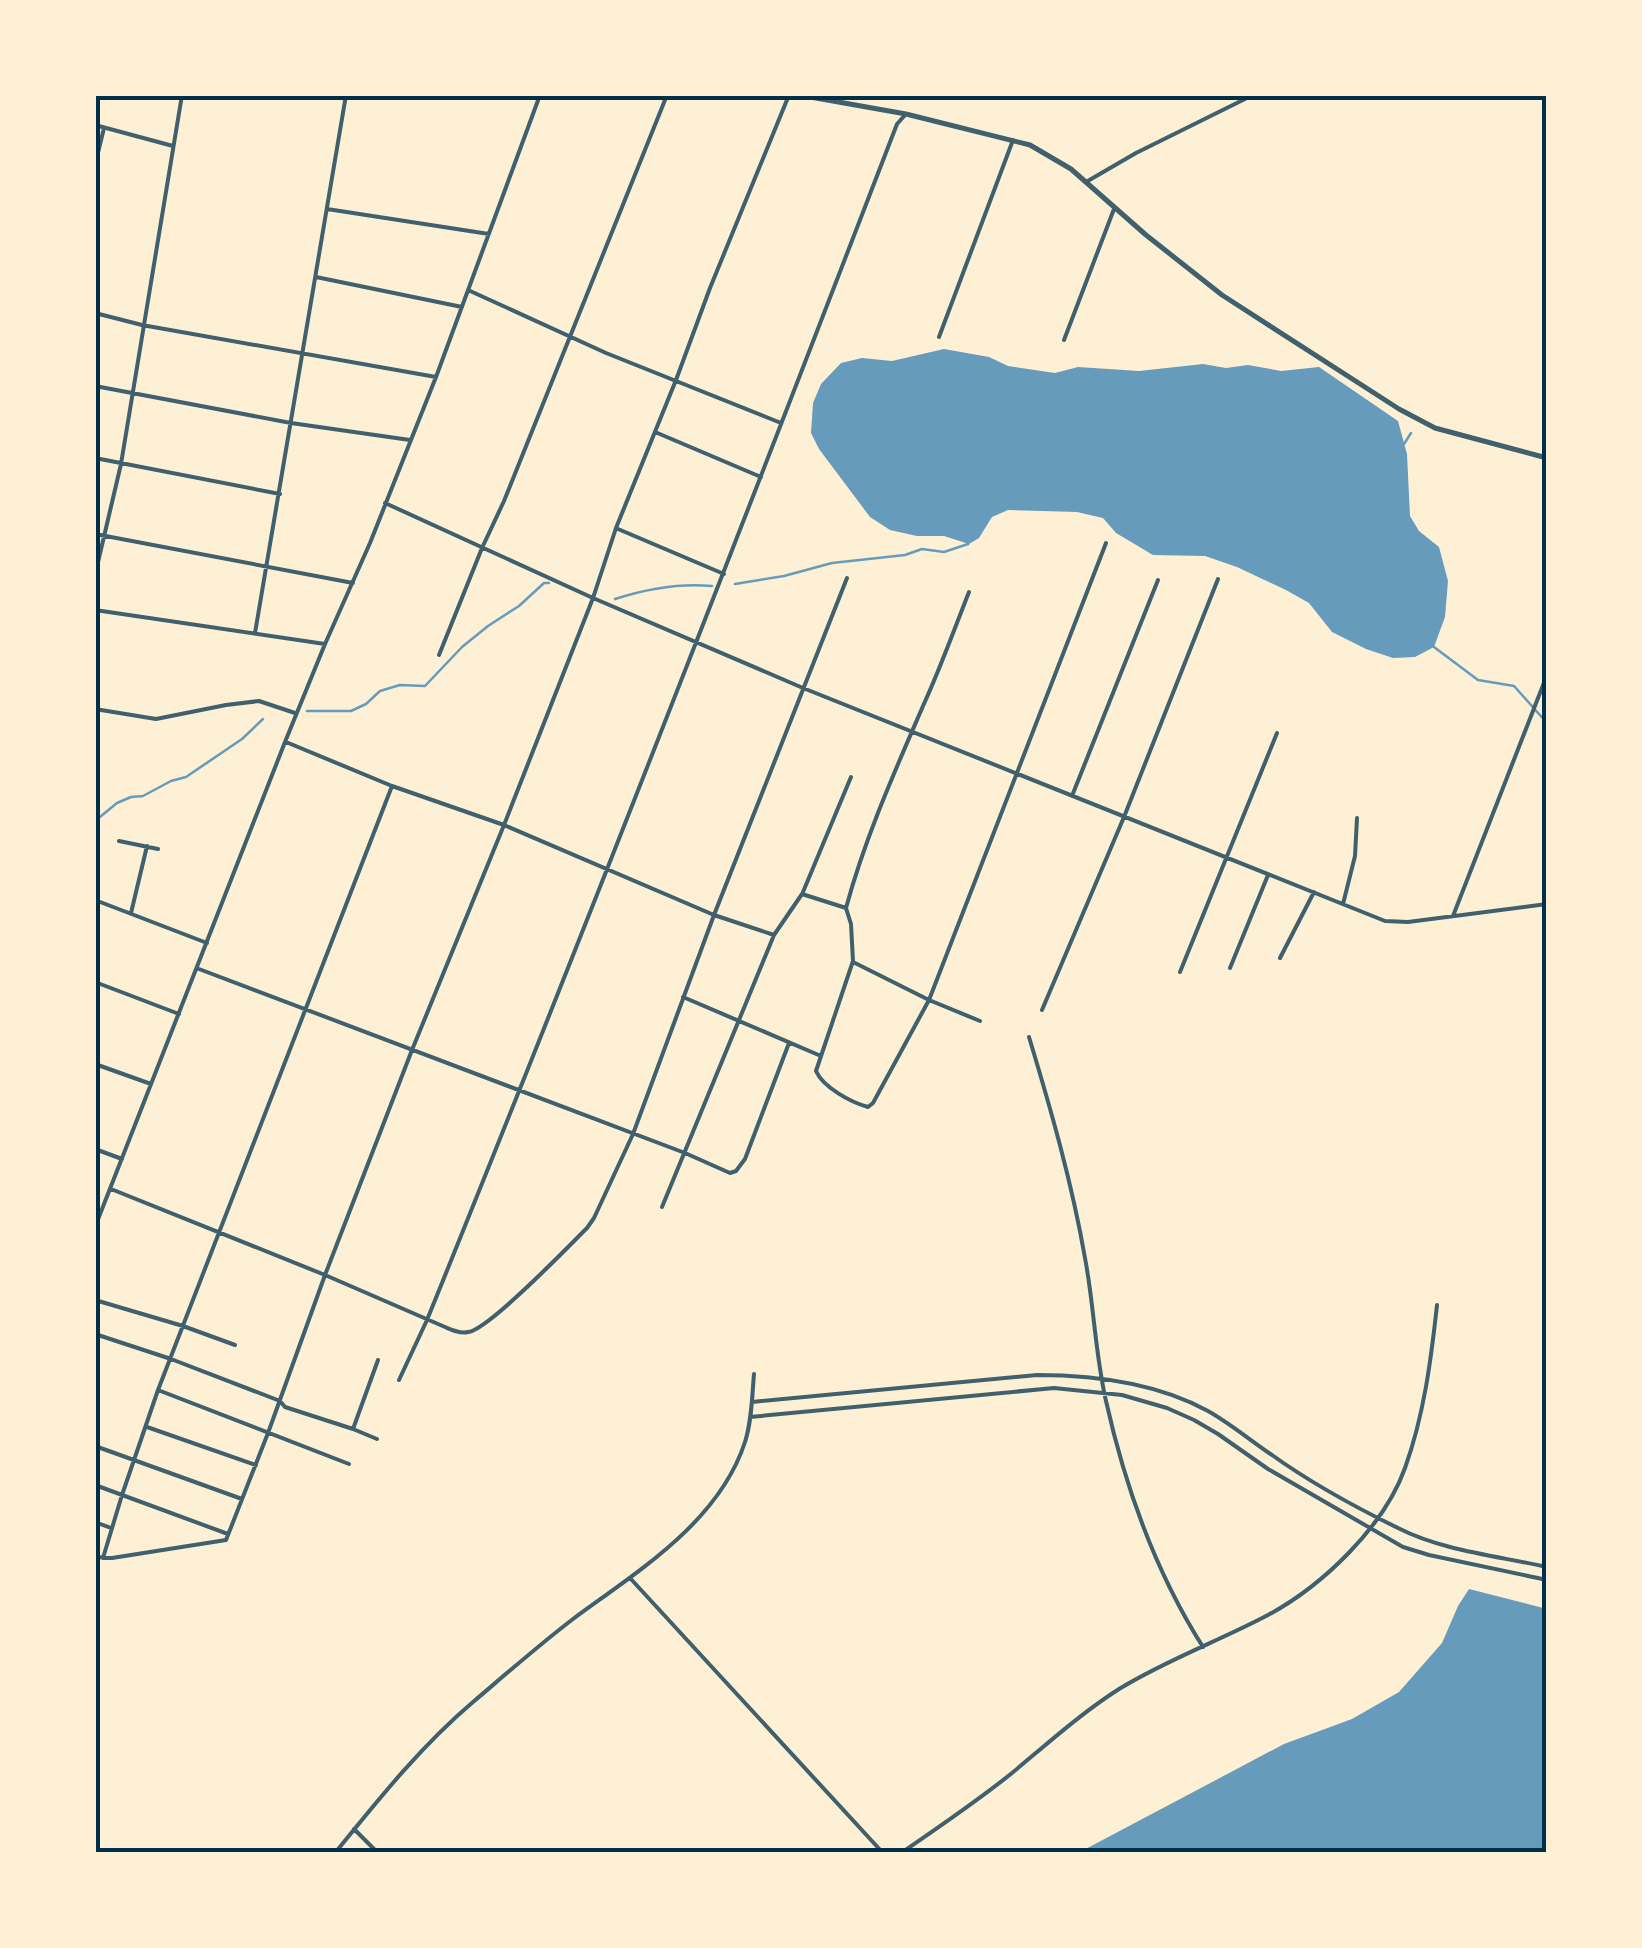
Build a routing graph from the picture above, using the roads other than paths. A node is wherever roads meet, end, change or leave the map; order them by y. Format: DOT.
graph roads {
  1 [pos="182,95"];
  2 [pos="346,95"];
  3 [pos="540,95"];
  4 [pos="667,95"];
  5 [pos="790,95"];
  6 [pos="799,95"];
  7 [pos="1252,95"];
  8 [pos="897,112"];
  9 [pos="906,114"];
  10 [pos="897,124"];
  11 [pos="95,125"];
  12 [pos="104,128"];
  13 [pos="1013,139"];
  14 [pos="172,146"];
  15 [pos="95,164"];
  16 [pos="1086,182"];
  17 [pos="1114,208"];
  18 [pos="328,209"];
  19 [pos="489,234"];
  20 [pos="316,277"];
  21 [pos="468,290"];
  22 [pos="462,307"];
  23 [pos="95,313"];
  24 [pos="142,324"];
  25 [pos="570,336"];
  26 [pos="938,337"];
  27 [pos="1064,340"];
  28 [pos="304,354"];
  29 [pos="436,377"];
  30 [pos="676,380"];
  31 [pos="95,386"];
  32 [pos="132,395"];
  33 [pos="291,423"];
  34 [pos="782,423"];
  35 [pos="654,432"];
  36 [pos="410,440"];
  37 [pos="95,458"];
  38 [pos="1547,458"];
  39 [pos="121,464"];
  40 [pos="761,477"];
  41 [pos="280,494"];
  42 [pos="385,503"];
  43 [pos="616,528"];
  44 [pos="95,534"];
  45 [pos="105,537"];
  46 [pos="1106,543"];
  47 [pos="482,548"];
  48 [pos="266,566"];
  49 [pos="724,574"];
  50 [pos="95,575"];
  51 [pos="848,578"];
  52 [pos="1218,579"];
  53 [pos="1158,580"];
  54 [pos="353,583"];
  55 [pos="969,592"];
  56 [pos="593,598"];
  57 [pos="95,610"];
  58 [pos="255,633"];
  59 [pos="696,642"];
  60 [pos="325,644"];
  61 [pos="439,655"];
  62 [pos="1547,675"];
  63 [pos="803,688"];
  64 [pos="95,708"];
  65 [pos="297,714"];
  66 [pos="912,731"];
  67 [pos="1278,732"];
  68 [pos="285,742"];
  69 [pos="1018,772"];
  70 [pos="851,777"];
  71 [pos="392,786"];
  72 [pos="1072,796"];
  73 [pos="1124,817"];
  74 [pos="1357,818"];
  75 [pos="504,826"];
  76 [pos="119,840"];
  77 [pos="147,846"];
  78 [pos="158,849"];
  79 [pos="1228,857"];
  80 [pos="607,870"];
  81 [pos="1269,873"];
  82 [pos="1314,892"];
  83 [pos="802,894"];
  84 [pos="95,900"];
  85 [pos="1343,904"];
  86 [pos="1547,904"];
  87 [pos="846,908"];
  88 [pos="131,913"];
  89 [pos="714,915"];
  90 [pos="1453,916"];
  91 [pos="774,935"];
  92 [pos="208,944"];
  93 [pos="1280,958"];
  94 [pos="853,961"];
  95 [pos="198,968"];
  96 [pos="1230,968"];
  97 [pos="1180,972"];
  98 [pos="95,982"];
  99 [pos="682,996"];
  100 [pos="929,1000"];
  101 [pos="304,1009"];
  102 [pos="1042,1010"];
  103 [pos="180,1014"];
  104 [pos="738,1021"];
  105 [pos="980,1022"];
  106 [pos="1029,1037"];
  107 [pos="789,1043"];
  108 [pos="412,1050"];
  109 [pos="820,1056"];
  110 [pos="95,1064"];
  111 [pos="151,1084"];
  112 [pos="519,1091"];
  113 [pos="632,1134"];
  114 [pos="95,1149"];
  115 [pos="684,1154"];
  116 [pos="122,1159"];
  117 [pos="111,1189"];
  118 [pos="662,1207"];
  119 [pos="95,1227"];
  120 [pos="219,1233"];
  121 [pos="324,1275"];
  122 [pos="95,1300"];
  123 [pos="1436,1305"];
  124 [pos="427,1320"];
  125 [pos="183,1326"];
  126 [pos="95,1334"];
  127 [pos="235,1345"];
  128 [pos="171,1359"];
  129 [pos="378,1360"];
  130 [pos="754,1374"];
  131 [pos="1102,1379"];
  132 [pos="399,1380"];
  133 [pos="158,1390"];
  134 [pos="1104,1392"];
  135 [pos="280,1402"];
  136 [pos="752,1402"];
  137 [pos="750,1417"];
  138 [pos="145,1426"];
  139 [pos="353,1429"];
  140 [pos="268,1433"];
  141 [pos="377,1439"];
  142 [pos="95,1446"];
  143 [pos="133,1460"];
  144 [pos="349,1464"];
  145 [pos="256,1466"];
  146 [pos="95,1484"];
  147 [pos="122,1494"];
  148 [pos="242,1499"];
  149 [pos="1378,1517"];
  150 [pos="95,1522"];
  151 [pos="111,1528"];
  152 [pos="1369,1528"];
  153 [pos="227,1537"];
  154 [pos="95,1557"];
  155 [pos="103,1558"];
  156 [pos="1547,1567"];
  157 [pos="630,1578"];
  158 [pos="1547,1580"];
  159 [pos="1203,1647"];
  160 [pos="354,1829"];
  161 [pos="334,1853"];
  162 [pos="378,1853"];
  163 [pos="883,1853"];
  164 [pos="901,1853"];
  1 -- 14 [label="street"];
  2 -- 18 [label="street"];
  3 -- 19 [label="street"];
  4 -- 25 [label="street"];
  5 -- 30 [label="street"];
  6 -- 8 [label="street"];
  7 -- 16 [label="street"];
  8 -- 9 [label="street"];
  8 -- 10 [label="street"];
  9 -- 10 [label="street"];
  9 -- 13 [label="street"];
  10 -- 34 [label="street"];
  11 -- 12 [label="street"];
  12 -- 14 [label="street"];
  12 -- 15 [label="street"];
  13 -- 16 [label="street"];
  13 -- 26 [label="street"];
  14 -- 24 [label="street"];
  16 -- 17 [label="street"];
  17 -- 27 [label="street"];
  17 -- 38 [label="street"];
  18 -- 19 [label="street"];
  18 -- 20 [label="street"];
  19 -- 21 [label="street"];
  20 -- 22 [label="street"];
  20 -- 28 [label="street"];
  21 -- 22 [label="street"];
  21 -- 25 [label="street"];
  22 -- 29 [label="street"];
  23 -- 24 [label="street"];
  24 -- 28 [label="street"];
  24 -- 32 [label="street"];
  25 -- 30 [label="street"];
  25 -- 47 [label="street"];
  28 -- 29 [label="street"];
  28 -- 33 [label="street"];
  29 -- 36 [label="street"];
  30 -- 34 [label="street"];
  30 -- 35 [label="street"];
  31 -- 32 [label="street"];
  32 -- 33 [label="street"];
  32 -- 39 [label="street"];
  33 -- 36 [label="street"];
  33 -- 41 [label="street"];
  34 -- 40 [label="street"];
  35 -- 40 [label="street"];
  35 -- 43 [label="street"];
  36 -- 42 [label="street"];
  37 -- 39 [label="street"];
  39 -- 41 [label="street"];
  39 -- 45 [label="street"];
  40 -- 49 [label="street"];
  41 -- 48 [label="street"];
  42 -- 47 [label="street"];
  42 -- 54 [label="street"];
  43 -- 49 [label="street"];
  43 -- 56 [label="street"];
  44 -- 45 [label="street"];
  45 -- 48 [label="street"];
  45 -- 50 [label="street"];
  46 -- 69 [label="street"];
  47 -- 56 [label="street"];
  47 -- 61 [label="street"];
  48 -- 54 [label="street"];
  48 -- 58 [label="street"];
  49 -- 59 [label="street"];
  51 -- 63 [label="street"];
  52 -- 73 [label="street"];
  53 -- 72 [label="street"];
  54 -- 60 [label="street"];
  55 -- 66 [label="street"];
  56 -- 59 [label="street"];
  56 -- 75 [label="street"];
  57 -- 58 [label="street"];
  58 -- 60 [label="street"];
  59 -- 63 [label="street"];
  59 -- 80 [label="street"];
  60 -- 65 [label="street"];
  62 -- 90 [label="street"];
  63 -- 66 [label="street"];
  63 -- 89 [label="street"];
  64 -- 65 [label="street"];
  65 -- 68 [label="street"];
  66 -- 69 [label="street"];
  66 -- 87 [label="street"];
  67 -- 79 [label="street"];
  68 -- 71 [label="street"];
  68 -- 92 [label="street"];
  69 -- 72 [label="street"];
  69 -- 100 [label="street"];
  70 -- 83 [label="street"];
  71 -- 75 [label="street"];
  71 -- 101 [label="street"];
  72 -- 73 [label="street"];
  73 -- 79 [label="street"];
  73 -- 102 [label="street"];
  74 -- 85 [label="street"];
  75 -- 80 [label="street"];
  75 -- 108 [label="street"];
  76 -- 77 [label="street"];
  77 -- 78 [label="street"];
  77 -- 88 [label="street"];
  79 -- 81 [label="street"];
  79 -- 97 [label="street"];
  80 -- 89 [label="street"];
  80 -- 112 [label="street"];
  81 -- 82 [label="street"];
  81 -- 96 [label="street"];
  82 -- 85 [label="street"];
  82 -- 93 [label="street"];
  83 -- 87 [label="street"];
  83 -- 91 [label="street"];
  84 -- 88 [label="street"];
  85 -- 90 [label="street"];
  86 -- 90 [label="street"];
  87 -- 94 [label="street"];
  88 -- 92 [label="street"];
  89 -- 91 [label="street"];
  89 -- 99 [label="street"];
  91 -- 104 [label="street"];
  92 -- 95 [label="street"];
  94 -- 100 [label="street"];
  94 -- 109 [label="street"];
  95 -- 101 [label="street"];
  95 -- 103 [label="street"];
  98 -- 103 [label="street"];
  99 -- 104 [label="street"];
  99 -- 113 [label="street"];
  100 -- 105 [label="street"];
  100 -- 109 [label="street"];
  101 -- 108 [label="street"];
  101 -- 120 [label="street"];
  103 -- 111 [label="street"];
  104 -- 107 [label="street"];
  104 -- 115 [label="street"];
  106 -- 131 [label="street"];
  107 -- 109 [label="street"];
  107 -- 115 [label="street"];
  108 -- 112 [label="street"];
  108 -- 121 [label="street"];
  110 -- 111 [label="street"];
  111 -- 116 [label="street"];
  112 -- 113 [label="street"];
  112 -- 124 [label="street"];
  113 -- 115 [label="street"];
  113 -- 124 [label="street"];
  114 -- 116 [label="street"];
  115 -- 118 [label="street"];
  116 -- 117 [label="street"];
  117 -- 119 [label="street"];
  117 -- 120 [label="street"];
  120 -- 121 [label="street"];
  120 -- 125 [label="street"];
  121 -- 124 [label="street"];
  121 -- 135 [label="street"];
  122 -- 125 [label="street"];
  123 -- 149 [label="street"];
  124 -- 132 [label="street"];
  125 -- 127 [label="street"];
  125 -- 128 [label="street"];
  126 -- 128 [label="street"];
  128 -- 133 [label="street"];
  128 -- 135 [label="street"];
  129 -- 139 [label="street"];
  130 -- 136 [label="street"];
  131 -- 134 [label="street"];
  131 -- 136 [label="street"];
  131 -- 149 [label="street"];
  133 -- 138 [label="street"];
  133 -- 140 [label="street"];
  134 -- 137 [label="street"];
  134 -- 152 [label="street"];
  134 -- 159 [label="street"];
  135 -- 139 [label="street"];
  135 -- 140 [label="street"];
  136 -- 137 [label="street"];
  137 -- 157 [label="street"];
  138 -- 143 [label="street"];
  138 -- 145 [label="street"];
  139 -- 141 [label="street"];
  140 -- 144 [label="street"];
  140 -- 145 [label="street"];
  142 -- 143 [label="street"];
  143 -- 147 [label="street"];
  143 -- 148 [label="street"];
  145 -- 148 [label="street"];
  146 -- 147 [label="street"];
  147 -- 151 [label="street"];
  147 -- 153 [label="street"];
  148 -- 153 [label="street"];
  149 -- 152 [label="street"];
  149 -- 156 [label="street"];
  150 -- 151 [label="street"];
  151 -- 155 [label="street"];
  152 -- 158 [label="street"];
  152 -- 159 [label="street"];
  153 -- 155 [label="street"];
  154 -- 155 [label="street"];
  157 -- 160 [label="street"];
  157 -- 163 [label="street"];
  159 -- 164 [label="street"];
  160 -- 161 [label="street"];
  160 -- 162 [label="street"];
}
